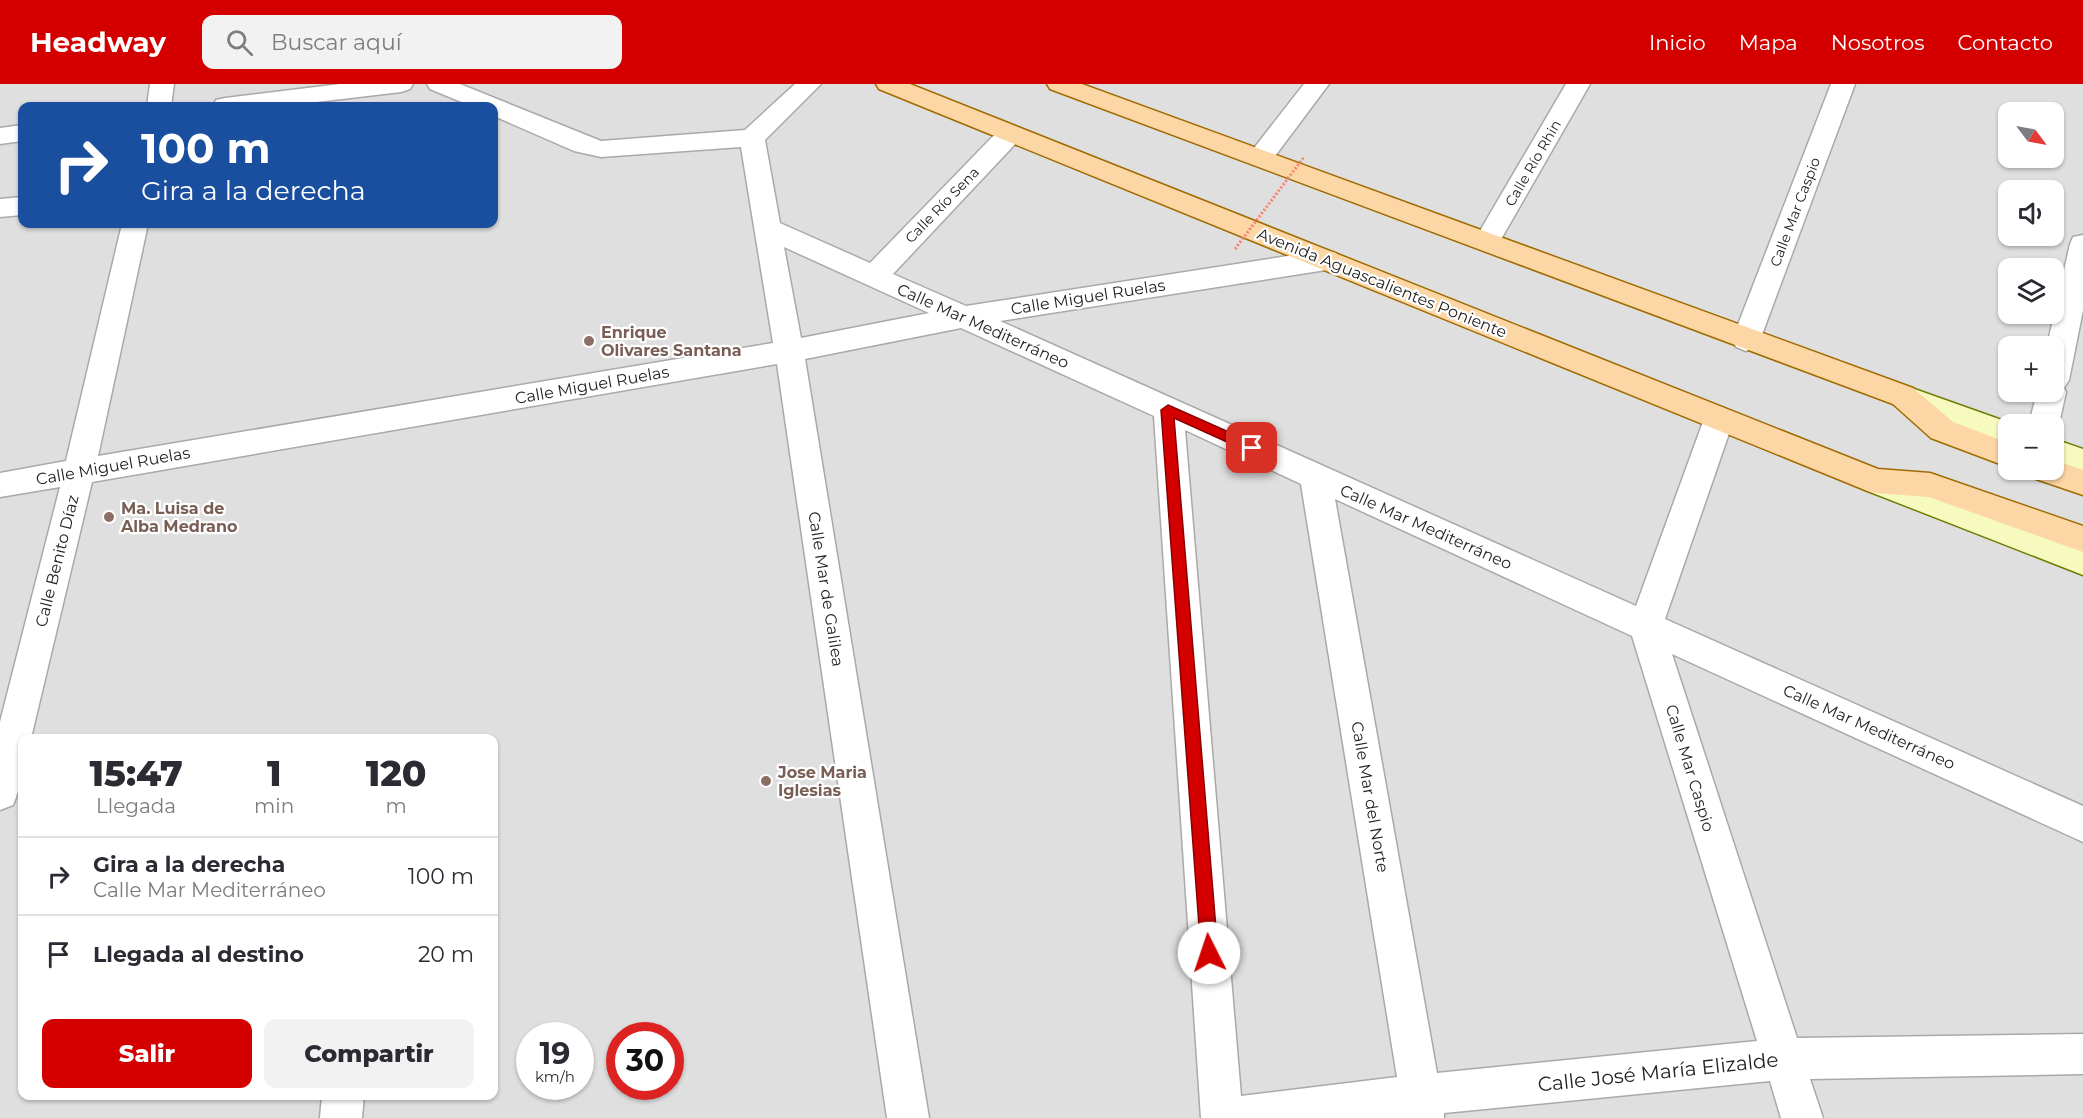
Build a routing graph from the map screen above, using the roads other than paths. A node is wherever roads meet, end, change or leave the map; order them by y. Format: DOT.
graph roads {
  1 [pos="162,84"];
  2 [pos="401,84"];
  3 [pos="439,84"];
  4 [pos="809,84"];
  5 [pos="888,84"];
  6 [pos="1059,84"];
  7 [pos="1317,84"];
  8 [pos="1578,84"];
  9 [pos="1844,84"];
  10 [pos="160,102"];
  11 [pos="257,102"];
  12 [pos="481,102"];
  13 [pos="498,109"];
  14 [pos="18,134"];
  15 [pos="1010,134"];
  16 [pos="0,136"];
  17 [pos="752,138"];
  18 [pos="1260,158"];
  19 [pos="18,206"];
  20 [pos="0,208"];
  21 [pos="134,228"];
  22 [pos="769,229"];
  23 [pos="1487,241"];
  24 [pos="2083,244"];
  25 [pos="1326,260"];
  26 [pos="874,276"];
  27 [pos="963,317"];
  28 [pos="2063,336"];
  29 [pos="1746,340"];
  30 [pos="789,351"];
  31 [pos="1903,396"];
  32 [pos="1168,410"];
  33 [pos="1719,419"];
  34 [pos="1998,431"];
  35 [pos="1998,451"];
  36 [pos="2064,455"];
  37 [pos="2083,462"];
  38 [pos="79,472"];
  39 [pos="1315,476"];
  40 [pos="2064,476"];
  41 [pos="1876,481"];
  42 [pos="2083,483"];
  43 [pos="0,485"];
  44 [pos="2083,539"];
  45 [pos="2083,561"];
  46 [pos="1646,626"];
  47 [pos="0,793"];
  48 [pos="2083,824"];
  49 [pos="2083,1054"];
  50 [pos="1781,1059"];
  51 [pos="343,1100"];
  52 [pos="1423,1107"];
  53 [pos="341,1118"];
  54 [pos="908,1118"];
  55 [pos="1222,1118"];
  56 [pos="1235,1118"];
  57 [pos="1802,1118"];
  1 -- 10 [label="street"];
  2 -- 11 [label="street"];
  3 -- 12 [label="street"];
  4 -- 17 [label="street"];
  5 -- 15 [label="main road, Avenida Aguascalientes Poniente"];
  6 -- 18 [label="main road"];
  7 -- 18 [label="street"];
  8 -- 23 [label="street, Calle Río Rhin"];
  9 -- 29 [label="street, Calle Mar Caspio"];
  13 -- 17 [label="street"];
  14 -- 16 [label="street"];
  15 -- 25 [label="main road, Avenida Aguascalientes Poniente"];
  15 -- 26 [label="street, Calle Río Sena"];
  17 -- 22 [label="street, Calle Mar de Galilea"];
  18 -- 23 [label="main road"];
  19 -- 20 [label="street"];
  21 -- 38 [label="street, Calle Benito Díaz"];
  22 -- 26 [label="street, Calle Mar Mediterráneo"];
  22 -- 30 [label="street, Calle Mar de Galilea"];
  23 -- 29 [label="main road"];
  24 -- 28 [label="street"];
  25 -- 27 [label="street, Calle Miguel Ruelas"];
  25 -- 33 [label="main road, Avenida Aguascalientes Poniente"];
  26 -- 27 [label="street, Calle Mar Mediterráneo"];
  27 -- 30 [label="street, Calle Miguel Ruelas"];
  27 -- 32 [label="street, Calle Mar Mediterráneo"];
  29 -- 31 [label="main road"];
  30 -- 38 [label="street, Calle Miguel Ruelas"];
  30 -- 54 [label="street, Calle Mar de Galilea"];
  31 -- 34 [label="main road"];
  31 -- 35 [label="main road"];
  32 -- 39 [label="street, Calle Mar Mediterráneo"];
  32 -- 55 [label="street"];
  33 -- 41 [label="main road, Avenida Aguascalientes Poniente"];
  33 -- 46 [label="street"];
  36 -- 37 [label="main road"];
  38 -- 43 [label="street, Calle Miguel Ruelas"];
  38 -- 47 [label="street, Calle Benito Díaz"];
  39 -- 46 [label="street, Calle Mar Mediterráneo"];
  39 -- 52 [label="street, Calle Mar del Norte"];
  40 -- 42 [label="main road"];
  41 -- 44 [label="main road, Avenida Aguascalientes Poniente"];
  41 -- 45 [label="main road, Avenida Aguascalientes Poniente"];
  46 -- 48 [label="street, Calle Mar Mediterráneo"];
  46 -- 50 [label="street, Calle Mar Caspio"];
  49 -- 50 [label="street, Calle José María Elizalde"];
  50 -- 52 [label="street, Calle José María Elizalde"];
  50 -- 57 [label="street, Calle Mar Caspio"];
  51 -- 53 [label="street"];
  52 -- 56 [label="street, Calle José María Elizalde"];
}
